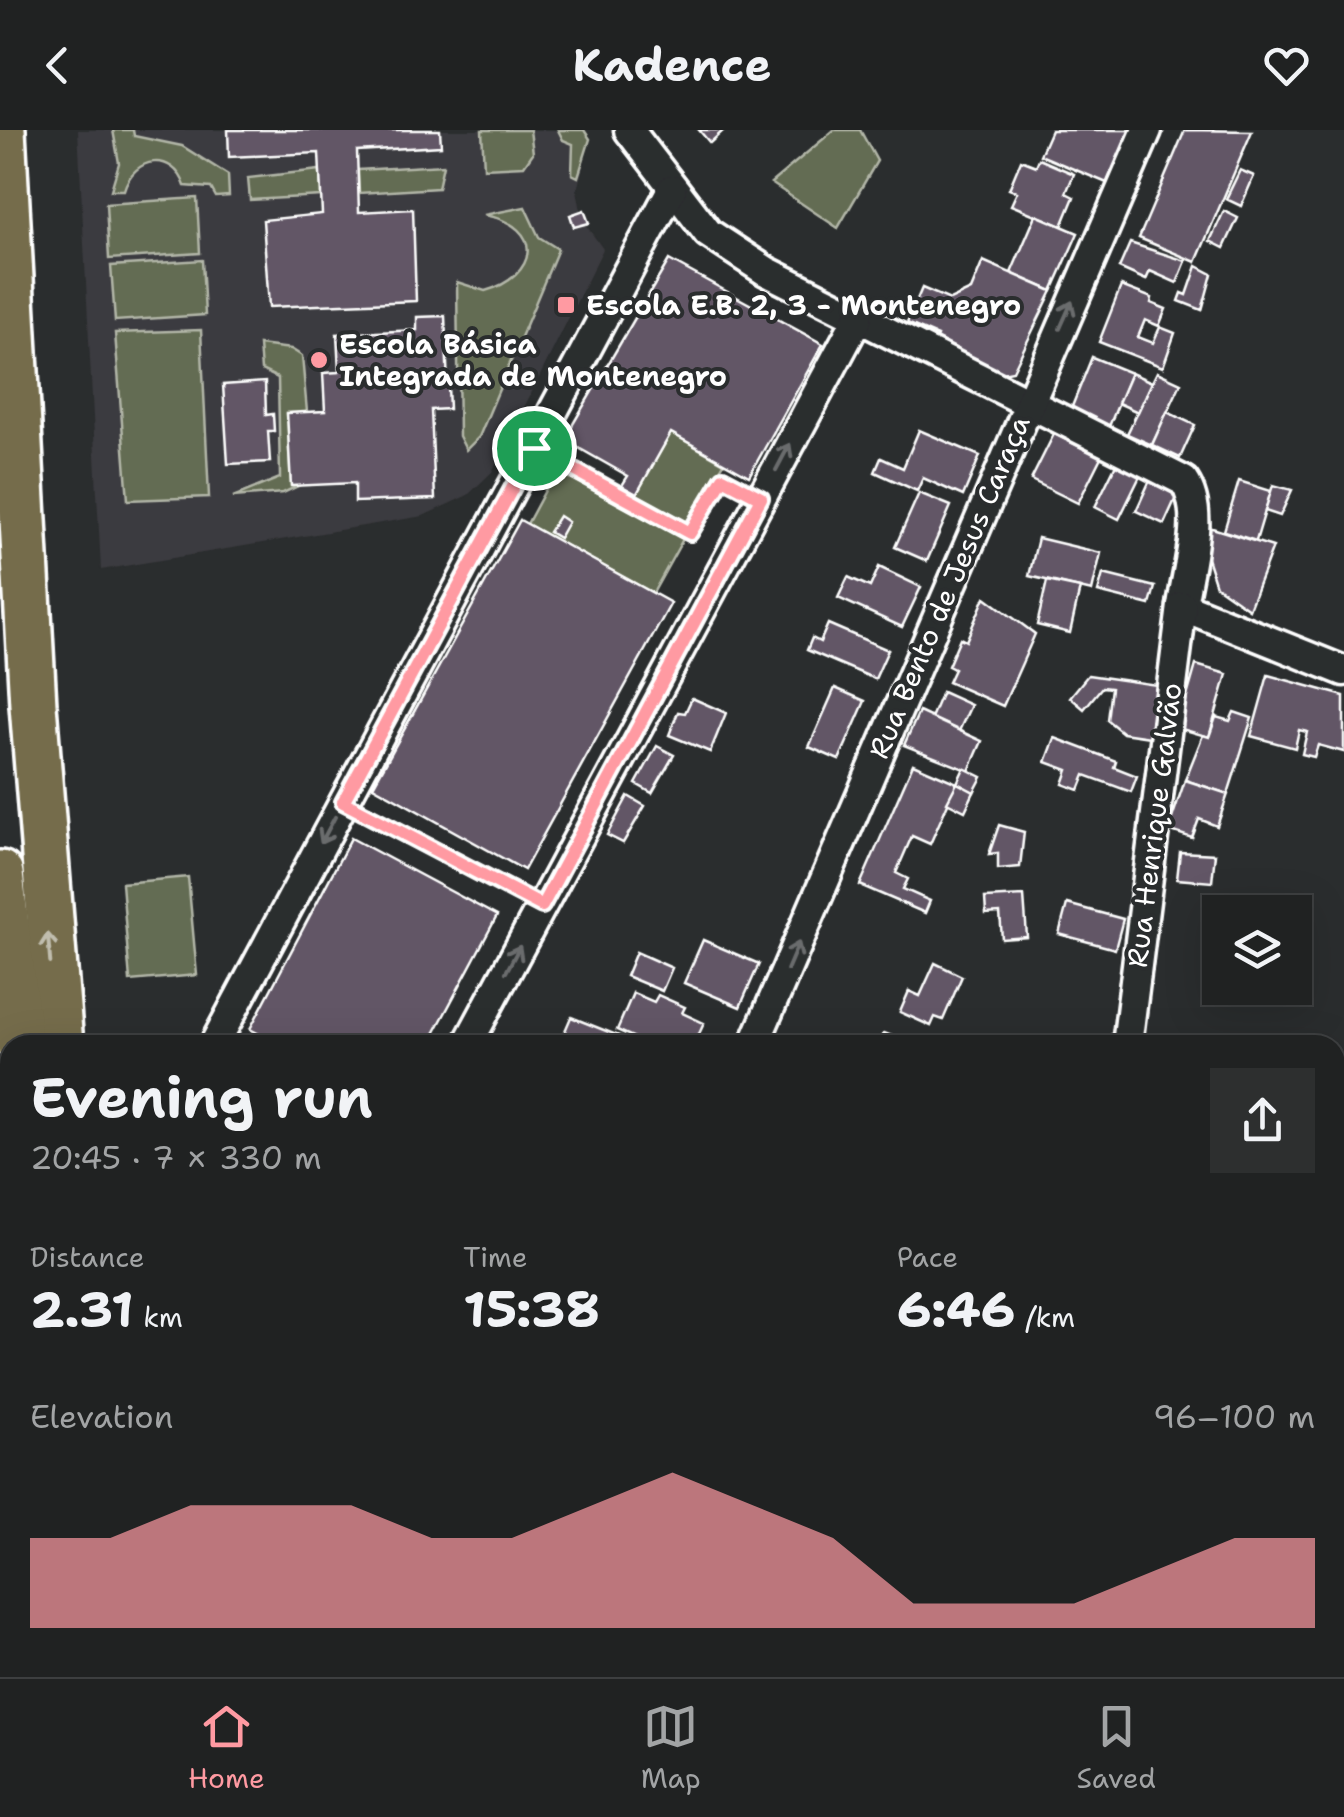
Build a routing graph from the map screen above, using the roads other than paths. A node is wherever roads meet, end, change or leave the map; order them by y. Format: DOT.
graph roads {
  1 [pos="2,130"];
  2 [pos="629,130"];
  3 [pos="1147,130"];
  4 [pos="672,189"];
  5 [pos="858,318"];
  6 [pos="1027,404"];
  7 [pos="1182,606"];
  8 [pos="1344,671"];
  9 [pos="0,874"];
  10 [pos="19,1035"];
  11 [pos="59,1035"];
  12 [pos="219,1035"];
  13 [pos="472,1035"];
  14 [pos="758,1035"];
  15 [pos="1128,1035"];
  11 -- 1 [label="main road, one-way"];
  2 -- 4 [label="street, Rua Henrique Galvão"];
  6 -- 3 [label="street, Rua Bento de Jesus Caraça, one-way"];
  4 -- 5 [label="street, Rua Henrique Galvão"];
  4 -- 12 [label="street, one-way"];
  5 -- 6 [label="street, Rua Henrique Galvão"];
  13 -- 5 [label="street, one-way"];
  6 -- 7 [label="street, Rua Henrique Galvão"];
  14 -- 6 [label="street, Rua Bento de Jesus Caraça, one-way"];
  7 -- 8 [label="street"];
  7 -- 15 [label="street, Rua Henrique Galvão"];
  9 -- 10 [label="main road"];
}
